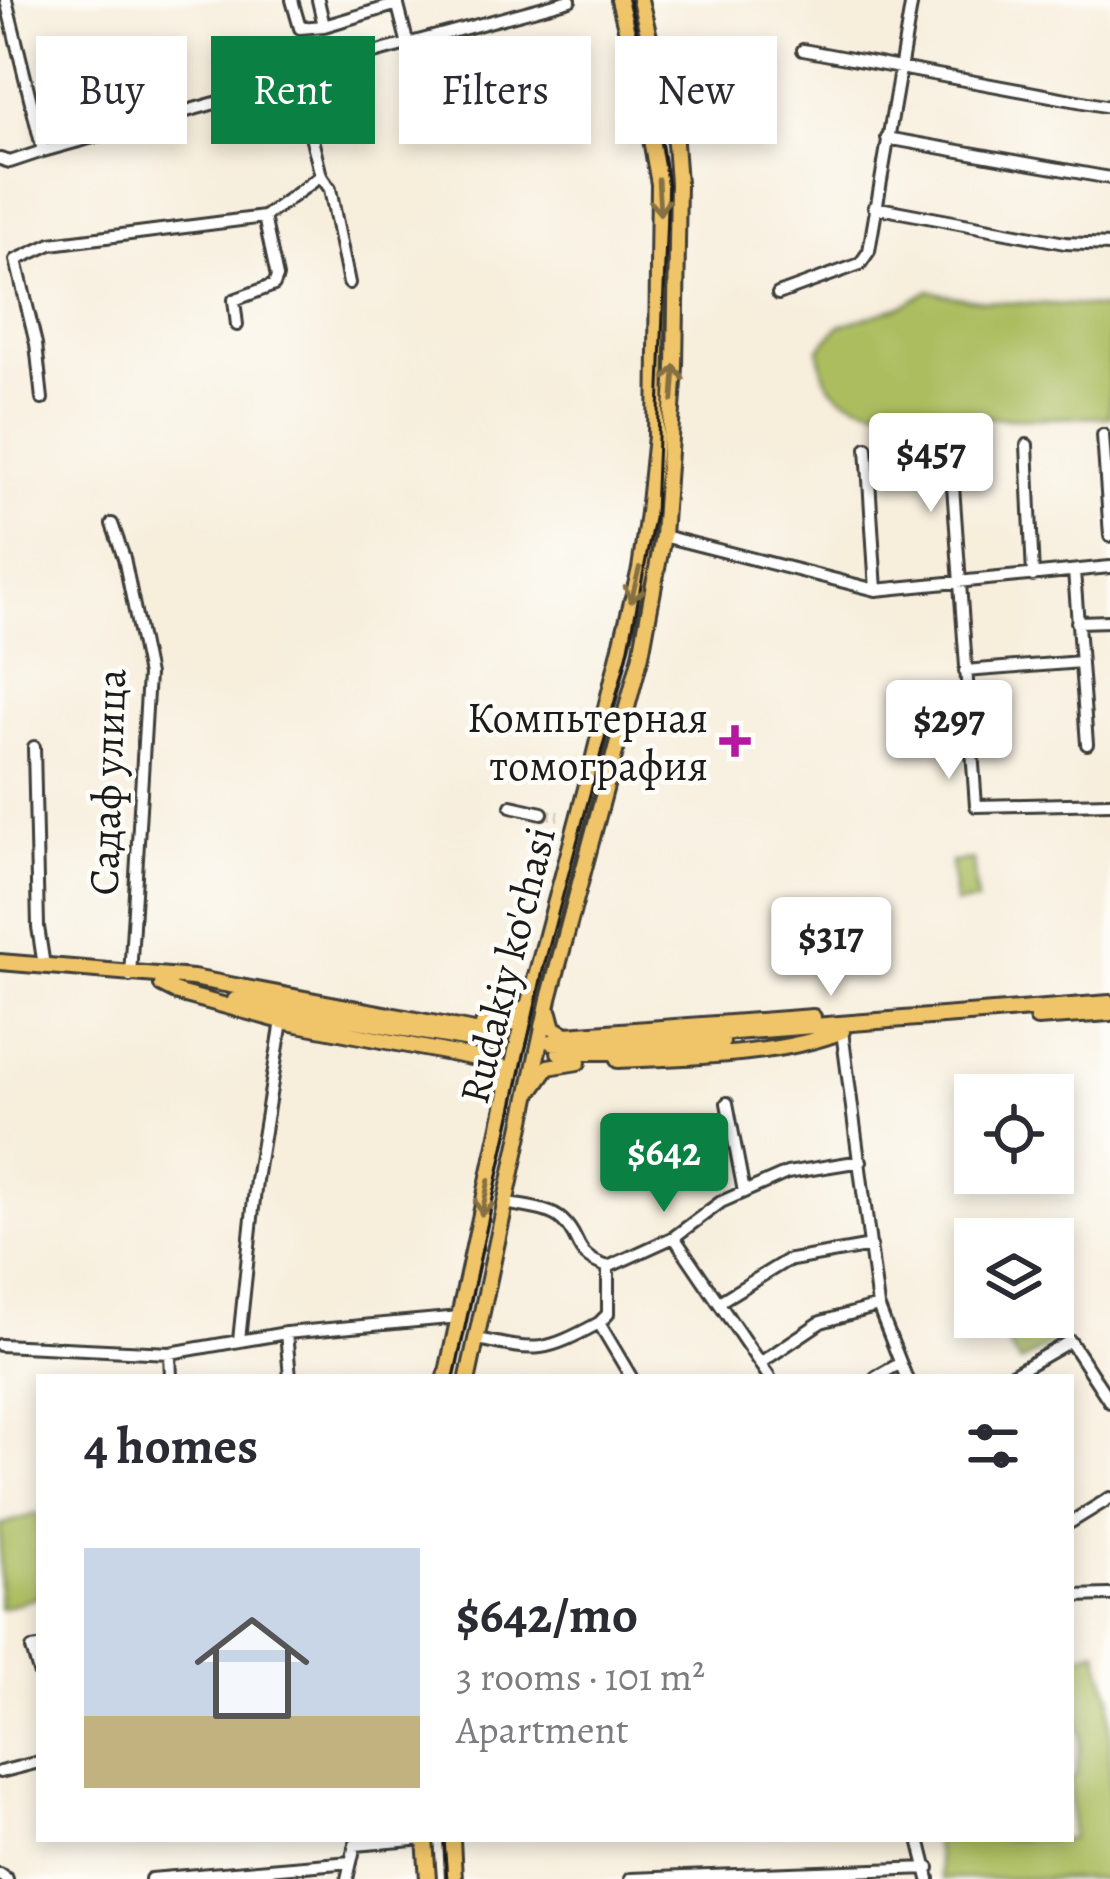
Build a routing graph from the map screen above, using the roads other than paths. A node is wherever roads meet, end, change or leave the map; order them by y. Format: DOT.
graph roads {
  1 [pos="6,0"];
  2 [pos="292,0"];
  3 [pos="318,0"];
  4 [pos="570,0"];
  5 [pos="620,0"];
  6 [pos="640,0"];
  7 [pos="913,0"];
  8 [pos="398,2"];
  9 [pos="324,26"];
  10 [pos="406,36"];
  11 [pos="440,36"];
  12 [pos="803,50"];
  13 [pos="902,69"];
  14 [pos="211,104"];
  15 [pos="1110,107"];
  16 [pos="887,138"];
  17 [pos="313,144"];
  18 [pos="43,151"];
  19 [pos="0,159"];
  20 [pos="321,176"];
  21 [pos="1110,178"];
  22 [pos="874,207"];
  23 [pos="264,217"];
  24 [pos="1110,244"];
  25 [pos="349,283"];
  26 [pos="660,289"];
  27 [pos="677,290"];
  28 [pos="778,294"];
  29 [pos="237,325"];
  30 [pos="42,399"];
  31 [pos="1103,436"];
  32 [pos="950,444"];
  33 [pos="1027,445"];
  34 [pos="867,448"];
  35 [pos="112,524"];
  36 [pos="663,536"];
  37 [pos="1110,536"];
  38 [pos="1110,567"];
  39 [pos="1074,571"];
  40 [pos="1033,576"];
  41 [pos="958,584"];
  42 [pos="876,590"];
  43 [pos="1110,621"];
  44 [pos="1078,622"];
  45 [pos="1081,662"];
  46 [pos="965,671"];
  47 [pos="1087,744"];
  48 [pos="34,747"];
  49 [pos="1110,803"];
  50 [pos="511,806"];
  51 [pos="542,812"];
  52 [pos="566,864"];
  53 [pos="585,869"];
  54 [pos="0,962"];
  55 [pos="44,966"];
  56 [pos="130,976"];
  57 [pos="162,981"];
  58 [pos="532,992"];
  59 [pos="549,999"];
  60 [pos="1110,1003"];
  61 [pos="1110,1013"];
  62 [pos="282,1021"];
  63 [pos="841,1027"];
  64 [pos="500,1040"];
  65 [pos="553,1047"];
  66 [pos="526,1102"];
  67 [pos="727,1103"];
  68 [pos="502,1116"];
  69 [pos="494,1156"];
  70 [pos="860,1161"];
  71 [pos="513,1162"];
  72 [pos="744,1192"];
  73 [pos="505,1203"];
  74 [pos="674,1237"];
  75 [pos="871,1246"];
  76 [pos="608,1267"];
  77 [pos="718,1302"];
  78 [pos="878,1306"];
  79 [pos="460,1318"];
  80 [pos="599,1323"];
  81 [pos="286,1333"];
  82 [pos="477,1339"];
  83 [pos="239,1340"];
  84 [pos="0,1345"];
  85 [pos="170,1353"];
  86 [pos="760,1363"];
  87 [pos="898,1364"];
  88 [pos="172,1374"];
  89 [pos="290,1374"];
  90 [pos="447,1374"];
  91 [pos="470,1374"];
  92 [pos="630,1374"];
  93 [pos="767,1374"];
  94 [pos="881,1374"];
  95 [pos="904,1374"];
  96 [pos="1013,1374"];
  97 [pos="1110,1402"];
  98 [pos="1110,1498"];
  99 [pos="1074,1520"];
  100 [pos="1110,1595"];
  101 [pos="1074,1596"];
  102 [pos="36,1763"];
  103 [pos="0,1772"];
  104 [pos="356,1842"];
  105 [pos="425,1842"];
  106 [pos="452,1842"];
  107 [pos="921,1842"];
  108 [pos="351,1862"];
  109 [pos="929,1874"];
  110 [pos="719,1877"];
  111 [pos="151,1879"];
  112 [pos="347,1879"];
  113 [pos="428,1879"];
  114 [pos="454,1879"];
  115 [pos="630,1879"];
  1 -- 18 [label="street"];
  2 -- 9 [label="street"];
  3 -- 9 [label="street"];
  4 -- 11 [label="street"];
  5 -- 26 [label="main road, Rudakiy ko'chasi, one-way"];
  6 -- 27 [label="main road, Rudakiy ko'chasi"];
  7 -- 13 [label="street"];
  8 -- 9 [label="street"];
  8 -- 10 [label="street"];
  12 -- 13 [label="street"];
  13 -- 15 [label="street"];
  13 -- 16 [label="street"];
  14 -- 18 [label="street"];
  16 -- 21 [label="street"];
  16 -- 22 [label="street"];
  17 -- 20 [label="street"];
  18 -- 19 [label="street"];
  20 -- 23 [label="street"];
  20 -- 25 [label="street"];
  22 -- 24 [label="street"];
  22 -- 28 [label="street"];
  23 -- 29 [label="street"];
  23 -- 30 [label="street"];
  26 -- 27 [label="main road"];
  26 -- 52 [label="main road, Rudakiy ko'chasi, one-way"];
  36 -- 27 [label="main road, Rudakiy ko'chasi, one-way"];
  31 -- 37 [label="street"];
  32 -- 41 [label="street"];
  33 -- 40 [label="street"];
  34 -- 42 [label="street"];
  35 -- 56 [label="street, Садаф улица"];
  36 -- 42 [label="street"];
  36 -- 53 [label="main road, Rudakiy ko'chasi"];
  38 -- 39 [label="street"];
  39 -- 40 [label="street"];
  39 -- 44 [label="street"];
  40 -- 41 [label="street"];
  41 -- 42 [label="street"];
  41 -- 46 [label="street"];
  43 -- 44 [label="street"];
  44 -- 45 [label="street"];
  45 -- 46 [label="street"];
  45 -- 47 [label="street"];
  46 -- 49 [label="street"];
  48 -- 55 [label="street"];
  50 -- 51 [label="street"];
  52 -- 53 [label="main road"];
  52 -- 58 [label="main road, Rudakiy ko'chasi"];
  53 -- 59 [label="main road, Rudakiy ko'chasi"];
  54 -- 55 [label="main road"];
  55 -- 56 [label="main road"];
  56 -- 57 [label="main road"];
  57 -- 58 [label="main road"];
  57 -- 62 [label="main road"];
  57 -- 64 [label="main road"];
  58 -- 68 [label="main road, Rudakiy ko'chasi"];
  59 -- 63 [label="main road"];
  59 -- 66 [label="main road, Rudakiy ko'chasi"];
  60 -- 63 [label="main road"];
  61 -- 63 [label="main road"];
  62 -- 68 [label="main road"];
  62 -- 83 [label="street"];
  63 -- 65 [label="main road"];
  63 -- 66 [label="main road"];
  63 -- 70 [label="street"];
  66 -- 71 [label="main road, Rudakiy ko'chasi"];
  67 -- 72 [label="street"];
  68 -- 69 [label="main road, Rudakiy ko'chasi"];
  69 -- 71 [label="main road"];
  69 -- 79 [label="main road, Rudakiy ko'chasi, one-way"];
  70 -- 72 [label="street"];
  70 -- 75 [label="street"];
  71 -- 73 [label="main road, Rudakiy ko'chasi"];
  72 -- 74 [label="street"];
  73 -- 76 [label="street"];
  73 -- 82 [label="main road, Rudakiy ko'chasi"];
  74 -- 76 [label="street"];
  74 -- 77 [label="street"];
  75 -- 77 [label="street"];
  75 -- 78 [label="street"];
  76 -- 80 [label="street"];
  77 -- 86 [label="street"];
  78 -- 86 [label="street"];
  78 -- 87 [label="street"];
  79 -- 81 [label="street"];
  79 -- 90 [label="main road, Rudakiy ko'chasi"];
  80 -- 82 [label="street"];
  80 -- 92 [label="street"];
  81 -- 83 [label="street"];
  81 -- 89 [label="street"];
  82 -- 91 [label="main road, Rudakiy ko'chasi"];
  83 -- 85 [label="street"];
  84 -- 85 [label="street"];
  85 -- 88 [label="street"];
  86 -- 93 [label="street"];
  87 -- 94 [label="street"];
  87 -- 95 [label="street"];
  96 -- 97 [label="street"];
  98 -- 99 [label="street"];
  100 -- 101 [label="street"];
  102 -- 103 [label="street"];
  104 -- 108 [label="street"];
  105 -- 113 [label="main road"];
  106 -- 114 [label="main road"];
  107 -- 109 [label="street"];
  108 -- 111 [label="street"];
  108 -- 112 [label="street"];
  109 -- 110 [label="street"];
  110 -- 115 [label="street"];
}
